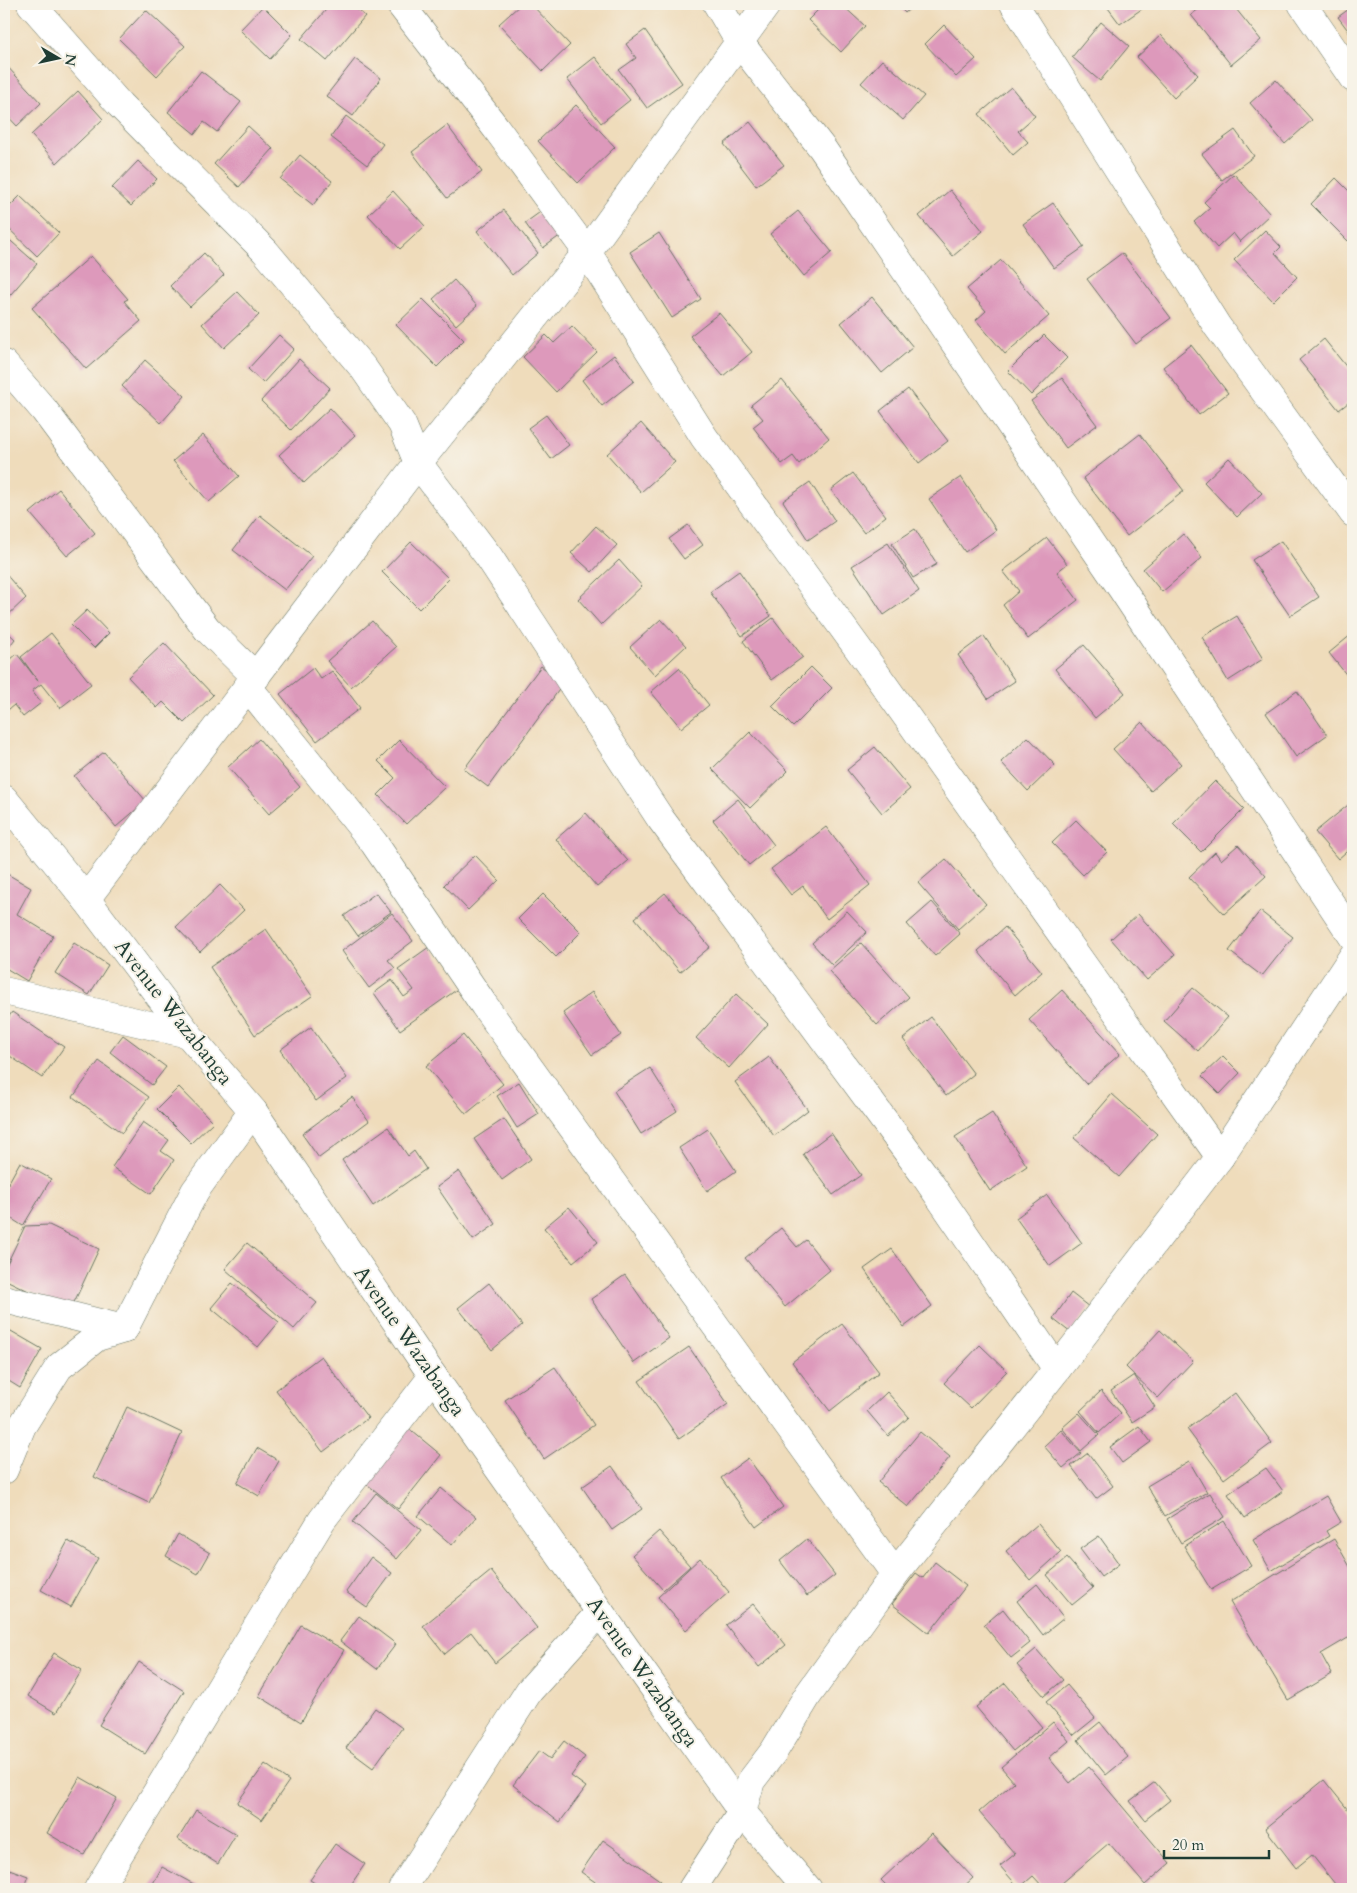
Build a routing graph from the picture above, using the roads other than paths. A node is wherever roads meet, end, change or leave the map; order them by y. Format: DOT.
graph roads {
  1 [pos="31,4"];
  2 [pos="400,4"];
  3 [pos="716,4"];
  4 [pos="768,4"];
  5 [pos="1014,4"];
  6 [pos="1302,4"];
  7 [pos="740,43"];
  8 [pos="1353,78"];
  9 [pos="587,252"];
  10 [pos="4,364"];
  11 [pos="418,463"];
  12 [pos="1353,513"];
  13 [pos="252,682"];
  14 [pos="4,799"];
  15 [pos="86,899"];
  16 [pos="1353,937"];
  17 [pos="1353,956"];
  18 [pos="4,991"];
  19 [pos="188,1034"];
  20 [pos="253,1111"];
  21 [pos="1220,1157"];
  22 [pos="4,1300"];
  23 [pos="124,1329"];
  24 [pos="1057,1369"];
  25 [pos="434,1376"];
  26 [pos="4,1470"];
  27 [pos="895,1574"];
  28 [pos="600,1612"];
  29 [pos="742,1812"];
  30 [pos="98,1889"];
  31 [pos="402,1889"];
  32 [pos="692,1889"];
  33 [pos="808,1889"];
  1 -- 11 [label="street"];
  2 -- 9 [label="street"];
  3 -- 7 [label="street"];
  4 -- 7 [label="street"];
  5 -- 12 [label="street"];
  6 -- 8 [label="street"];
  7 -- 9 [label="street"];
  7 -- 16 [label="street"];
  9 -- 11 [label="street"];
  9 -- 21 [label="street"];
  10 -- 13 [label="street"];
  11 -- 13 [label="street"];
  11 -- 24 [label="street"];
  13 -- 15 [label="street"];
  13 -- 27 [label="street"];
  14 -- 15 [label="street, Avenue Wazabanga"];
  15 -- 19 [label="street, Avenue Wazabanga"];
  17 -- 21 [label="street"];
  18 -- 19 [label="street"];
  19 -- 20 [label="street, Avenue Wazabanga"];
  20 -- 23 [label="street"];
  20 -- 25 [label="street, Avenue Wazabanga"];
  21 -- 24 [label="street"];
  22 -- 23 [label="street"];
  23 -- 26 [label="street"];
  24 -- 27 [label="street"];
  25 -- 28 [label="street, Avenue Wazabanga"];
  25 -- 30 [label="street"];
  27 -- 29 [label="street"];
  28 -- 29 [label="street, Avenue Wazabanga"];
  28 -- 31 [label="street"];
  29 -- 32 [label="street"];
  29 -- 33 [label="street, Avenue Wazabanga"];
}
